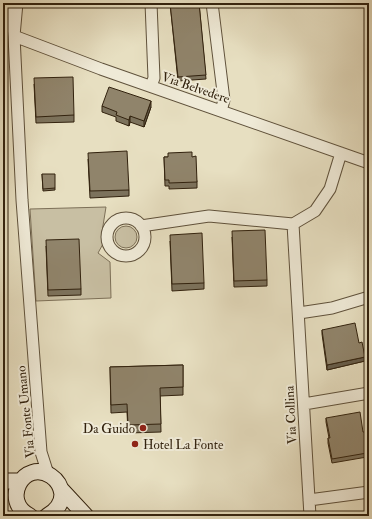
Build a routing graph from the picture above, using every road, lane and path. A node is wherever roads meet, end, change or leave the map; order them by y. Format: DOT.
graph roads {
  1 [pos="6,3"];
  2 [pos="17,3"];
  3 [pos="151,3"];
  4 [pos="212,3"];
  5 [pos="14,36"];
  6 [pos="151,86"];
  7 [pos="221,111"];
  8 [pos="341,153"];
  9 [pos="369,163"];
  10 [pos="293,224"];
  11 [pos="141,226"];
  12 [pos="369,297"];
  13 [pos="298,313"];
  14 [pos="369,393"];
  15 [pos="304,404"];
  16 [pos="48,474"];
  17 [pos="3,481"];
  18 [pos="20,481"];
  19 [pos="61,489"];
  20 [pos="3,492"];
  21 [pos="369,492"];
  22 [pos="309,500"];
  23 [pos="22,510"];
  24 [pos="48,516"];
  25 [pos="86,516"];
  26 [pos="310,516"];
  1 -- 5 [label="street, Via Fonte Umano"];
  2 -- 5 [label="street, Via Fonte Umano"];
  3 -- 6 [label="street"];
  4 -- 7 [label="street"];
  5 -- 6 [label="street, Via Belvedere"];
  5 -- 16 [label="street, Via Fonte Umano"];
  6 -- 7 [label="street, Via Belvedere"];
  7 -- 8 [label="street, Via Belvedere"];
  8 -- 9 [label="street, Via Belvedere"];
  8 -- 10 [label="street"];
  10 -- 11 [label="street"];
  10 -- 13 [label="street, Via Collina"];
  12 -- 13 [label="street"];
  13 -- 15 [label="street, Via Collina"];
  14 -- 15 [label="street"];
  15 -- 22 [label="street, Via Collina"];
  16 -- 18 [label="main road"];
  16 -- 19 [label="main road"];
  17 -- 18 [label="main road"];
  18 -- 23 [label="main road"];
  19 -- 24 [label="main road"];
  19 -- 25 [label="main road"];
  20 -- 23 [label="main road"];
  21 -- 22 [label="street"];
  22 -- 26 [label="street, Via Collina"];
}
